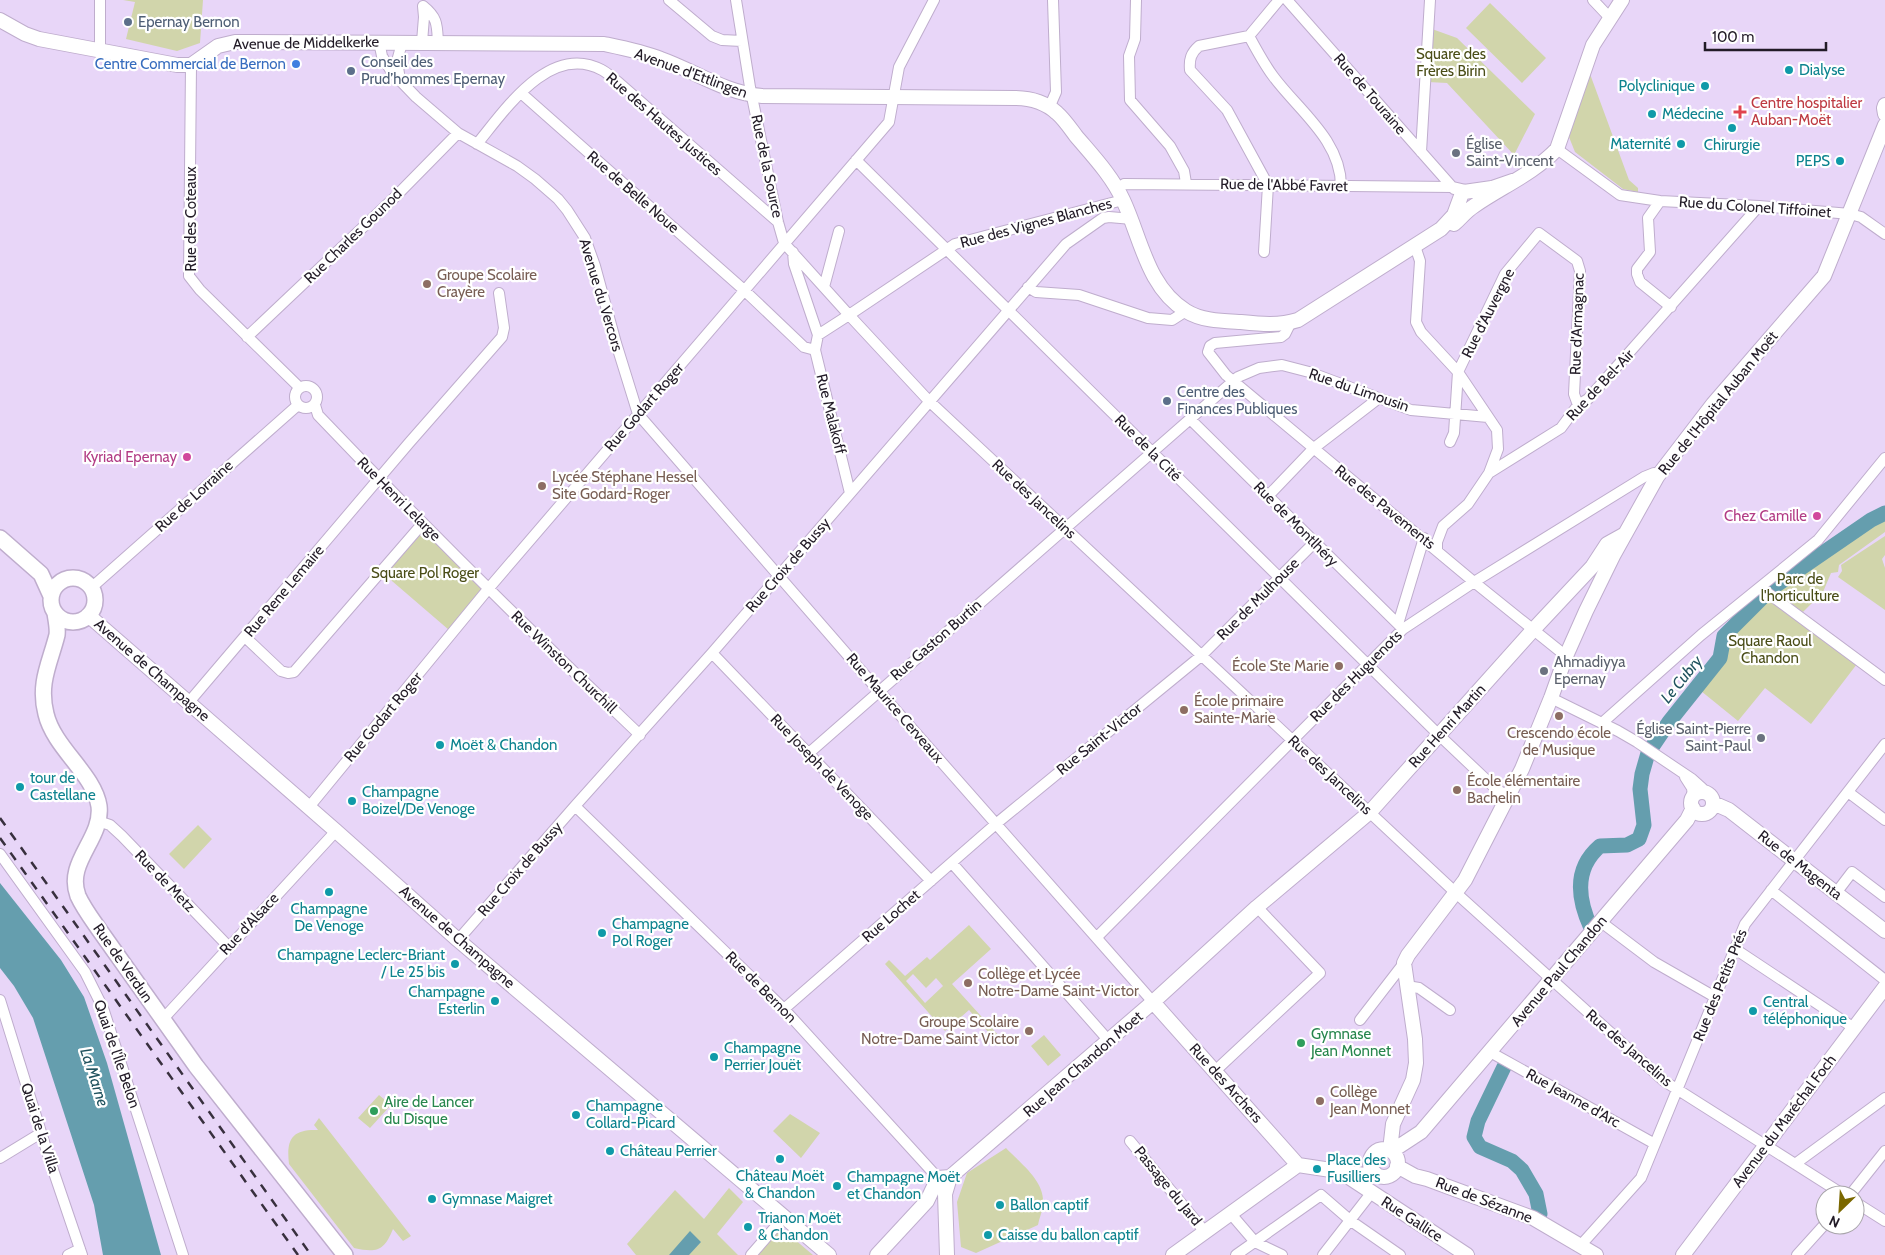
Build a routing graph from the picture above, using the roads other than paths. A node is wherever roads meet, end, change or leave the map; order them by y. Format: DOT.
graph roads {
  1 [pos="100,0"];
  2 [pos="669,0"];
  3 [pos="736,0"];
  4 [pos="934,0"];
  5 [pos="1053,0"];
  6 [pos="1136,0"];
  7 [pos="1279,0"];
  8 [pos="1287,0"];
  9 [pos="1430,0"];
  10 [pos="1593,0"];
  11 [pos="1622,0"];
  12 [pos="419,3"];
  13 [pos="1610,18"];
  14 [pos="0,20"];
  15 [pos="1249,36"];
  16 [pos="742,41"];
  17 [pos="379,42"];
  18 [pos="422,42"];
  19 [pos="402,43"];
  20 [pos="438,43"];
  21 [pos="100,50"];
  22 [pos="191,66"];
  23 [pos="400,80"];
  24 [pos="521,93"];
  25 [pos="752,95"];
  26 [pos="894,96"];
  27 [pos="1885,105"];
  28 [pos="1049,108"];
  29 [pos="1885,114"];
  30 [pos="1885,126"];
  31 [pos="458,133"];
  32 [pos="477,144"];
  33 [pos="1556,149"];
  34 [pos="1421,152"];
  35 [pos="856,160"];
  36 [pos="1518,179"];
  37 [pos="1186,184"];
  38 [pos="1268,185"];
  39 [pos="1341,186"];
  40 [pos="1461,192"];
  41 [pos="1120,194"];
  42 [pos="1660,201"];
  43 [pos="1473,206"];
  44 [pos="1759,206"];
  45 [pos="1850,214"];
  46 [pos="1132,219"];
  47 [pos="778,222"];
  48 [pos="1441,229"];
  49 [pos="839,231"];
  50 [pos="1539,233"];
  51 [pos="1885,234"];
  52 [pos="784,243"];
  53 [pos="1415,246"];
  54 [pos="947,249"];
  55 [pos="793,252"];
  56 [pos="1264,252"];
  57 [pos="824,286"];
  58 [pos="1028,287"];
  59 [pos="744,290"];
  60 [pos="499,292"];
  61 [pos="1671,307"];
  62 [pos="1008,310"];
  63 [pos="1186,311"];
  64 [pos="850,315"];
  65 [pos="1291,322"];
  66 [pos="818,335"];
  67 [pos="247,337"];
  68 [pos="815,350"];
  69 [pos="1458,372"];
  70 [pos="1233,380"];
  71 [pos="300,388"];
  72 [pos="1379,398"];
  73 [pos="929,401"];
  74 [pos="1578,404"];
  75 [pos="298,405"];
  76 [pos="315,405"];
  77 [pos="638,414"];
  78 [pos="1456,414"];
  79 [pos="1488,416"];
  80 [pos="1190,419"];
  81 [pos="1450,442"];
  82 [pos="1314,448"];
  83 [pos="1152,452"];
  84 [pos="1885,458"];
  85 [pos="1489,473"];
  86 [pos="1657,477"];
  87 [pos="379,479"];
  88 [pos="850,493"];
  89 [pos="1268,496"];
  90 [pos="423,523"];
  91 [pos="1065,529"];
  92 [pos="1625,534"];
  93 [pos="0,538"];
  94 [pos="1424,538"];
  95 [pos="1315,542"];
  96 [pos="1437,550"];
  97 [pos="41,574"];
  98 [pos="779,575"];
  99 [pos="1280,578"];
  100 [pos="65,579"];
  101 [pos="1474,582"];
  102 [pos="91,588"];
  103 [pos="490,588"];
  104 [pos="1762,589"];
  105 [pos="51,596"];
  106 [pos="55,613"];
  107 [pos="88,615"];
  108 [pos="74,622"];
  109 [pos="1401,627"];
  110 [pos="1532,630"];
  111 [pos="57,634"];
  112 [pos="245,637"];
  113 [pos="712,652"];
  114 [pos="1202,656"];
  115 [pos="1566,656"];
  116 [pos="1368,665"];
  117 [pos="1885,680"];
  118 [pos="878,690"];
  119 [pos="1551,698"];
  120 [pos="189,702"];
  121 [pos="1602,723"];
  122 [pos="640,735"];
  123 [pos="1439,735"];
  124 [pos="1291,740"];
  125 [pos="1885,745"];
  126 [pos="809,753"];
  127 [pos="1848,792"];
  128 [pos="1508,796"];
  129 [pos="1696,799"];
  130 [pos="1713,803"];
  131 [pos="309,806"];
  132 [pos="575,806"];
  133 [pos="1370,812"];
  134 [pos="1885,820"];
  135 [pos="98,821"];
  136 [pos="997,822"];
  137 [pos="336,831"];
  138 [pos="0,854"];
  139 [pos="1795,860"];
  140 [pos="952,863"];
  141 [pos="931,881"];
  142 [pos="1771,890"];
  143 [pos="1456,893"];
  144 [pos="1836,893"];
  145 [pos="1885,897"];
  146 [pos="1257,907"];
  147 [pos="1601,922"];
  148 [pos="1885,931"];
  149 [pos="1097,937"];
  150 [pos="458,940"];
  151 [pos="228,946"];
  152 [pos="1734,949"];
  153 [pos="1404,964"];
  154 [pos="1552,980"];
  155 [pos="1885,980"];
  156 [pos="1407,986"];
  157 [pos="1885,987"];
  158 [pos="1716,997"];
  159 [pos="0,1000"];
  160 [pos="1153,1002"];
  161 [pos="784,1009"];
  162 [pos="1450,1010"];
  163 [pos="163,1019"];
  164 [pos="1360,1020"];
  165 [pos="1854,1028"];
  166 [pos="1109,1041"];
  167 [pos="1490,1052"];
  168 [pos="1215,1070"];
  169 [pos="1676,1090"];
  170 [pos="1885,1098"];
  171 [pos="41,1134"];
  172 [pos="1130,1141"];
  173 [pos="1655,1144"];
  174 [pos="1765,1146"];
  175 [pos="1390,1151"];
  176 [pos="1885,1151"];
  177 [pos="0,1158"];
  178 [pos="1795,1164"];
  179 [pos="1298,1165"];
  180 [pos="1397,1166"];
  181 [pos="1338,1170"];
  182 [pos="1374,1170"];
  183 [pos="944,1178"];
  184 [pos="1828,1185"];
  185 [pos="1858,1185"];
  186 [pos="1372,1192"];
  187 [pos="927,1201"];
  188 [pos="944,1204"];
  189 [pos="1865,1208"];
  190 [pos="1231,1214"];
  191 [pos="784,1217"];
  192 [pos="1351,1221"];
  193 [pos="1885,1221"];
  194 [pos="1205,1232"];
  195 [pos="1815,1235"];
  196 [pos="1254,1242"];
  197 [pos="1580,1246"];
  198 [pos="182,1251"];
  199 [pos="81,1252"];
  200 [pos="1275,1254"];
  201 [pos="1395,1254"];
  202 [pos="68,1255"];
  203 [pos="191,1255"];
  204 [pos="345,1255"];
  205 [pos="751,1255"];
  206 [pos="829,1255"];
  207 [pos="877,1255"];
  208 [pos="947,1255"];
  209 [pos="1173,1255"];
  210 [pos="1236,1255"];
  211 [pos="1323,1255"];
  212 [pos="1467,1255"];
  213 [pos="1596,1255"];
  214 [pos="1683,1255"];
  215 [pos="1798,1255"];
  1 -- 21 [label="street"];
  2 -- 16 [label="street"];
  3 -- 16 [label="street, Rue de la Source"];
  4 -- 26 [label="street, Rue Godart Roger"];
  5 -- 28 [label="street"];
  6 -- 37 [label="street"];
  7 -- 15 [label="street"];
  8 -- 34 [label="street, Rue de Touraine"];
  9 -- 34 [label="street"];
  10 -- 13 [label="street"];
  11 -- 13 [label="main road"];
  12 -- 18 [label="street"];
  12 -- 20 [label="street"];
  13 -- 33 [label="main road"];
  14 -- 21 [label="main road"];
  15 -- 38 [label="street"];
  15 -- 39 [label="street"];
  16 -- 25 [label="street, Rue de la Source"];
  17 -- 19 [label="main road, Avenue de Middelkerke"];
  17 -- 22 [label="main road, Avenue de Middelkerke"];
  17 -- 23 [label="street, Avenue du Vercors"];
  18 -- 19 [label="main road, Avenue de Middelkerke"];
  18 -- 20 [label="main road, Avenue de Middelkerke"];
  19 -- 23 [label="street"];
  20 -- 25 [label="main road, Avenue d'Ettlingen"];
  21 -- 22 [label="main road"];
  22 -- 67 [label="street, Rue des Coteaux"];
  23 -- 31 [label="street, Avenue du Vercors"];
  24 -- 32 [label="street, Rue des Hautes Justices"];
  24 -- 47 [label="street, Rue des Hautes Justices"];
  24 -- 59 [label="street, Rue de Belle Noue"];
  25 -- 26 [label="main road, Avenue d'Ettlingen"];
  25 -- 47 [label="street, Rue de la Source"];
  26 -- 28 [label="main road, Avenue d'Ettlingen"];
  26 -- 35 [label="street, Rue Godart Roger"];
  27 -- 29 [label="main road"];
  28 -- 41 [label="main road"];
  30 -- 45 [label="main road, Rue de l'Hôpital Auban Moët"];
  31 -- 32 [label="street, Avenue du Vercors"];
  31 -- 67 [label="street, Rue Charles Gounod"];
  32 -- 77 [label="street, Avenue du Vercors"];
  33 -- 36 [label="main road"];
  33 -- 42 [label="street, Rue du Colonel Tiffoinet"];
  34 -- 40 [label="street, Rue de Touraine"];
  35 -- 52 [label="street, Rue Godart Roger"];
  35 -- 54 [label="street, Rue de la Cité"];
  36 -- 40 [label="main road"];
  36 -- 43 [label="main road"];
  37 -- 38 [label="street, Rue de l'Abbé Favret"];
  37 -- 41 [label="street, Rue de l'Abbé Favret"];
  38 -- 39 [label="street, Rue de l'Abbé Favret"];
  38 -- 56 [label="street"];
  39 -- 40 [label="street, Rue de l'Abbé Favret"];
  40 -- 43 [label="main road"];
  40 -- 48 [label="main road"];
  41 -- 46 [label="main road"];
  41 -- 54 [label="street, Rue des Vignes Blanches"];
  42 -- 44 [label="street, Rue du Colonel Tiffoinet"];
  42 -- 61 [label="street"];
  43 -- 48 [label="main road"];
  44 -- 45 [label="street, Rue du Colonel Tiffoinet"];
  44 -- 61 [label="street, Rue de Bel-Air"];
  45 -- 51 [label="street"];
  45 -- 86 [label="main road, Rue de l'Hôpital Auban Moët"];
  46 -- 58 [label="street, Rue Croix de Bussy"];
  46 -- 63 [label="main road"];
  47 -- 52 [label="street, Rue de la Source"];
  48 -- 53 [label="main road"];
  49 -- 57 [label="street"];
  50 -- 69 [label="street, Rue d'Auvergne"];
  50 -- 74 [label="street, Rue d'Armagnac"];
  52 -- 55 [label="street, Rue des Jancelins"];
  52 -- 59 [label="street, Rue Godart Roger"];
  53 -- 65 [label="main road"];
  53 -- 69 [label="street"];
  54 -- 62 [label="street, Rue de la Cité"];
  54 -- 64 [label="street, Rue des Vignes Blanches"];
  55 -- 57 [label="street, Rue des Jancelins"];
  55 -- 66 [label="street"];
  57 -- 64 [label="street, Rue des Jancelins"];
  58 -- 62 [label="street, Rue Croix de Bussy"];
  58 -- 63 [label="street"];
  59 -- 68 [label="street, Rue de Belle Noue"];
  59 -- 77 [label="street, Rue Godart Roger"];
  60 -- 87 [label="street, Rue Rene Lemaire"];
  61 -- 74 [label="street, Rue de Bel-Air"];
  62 -- 73 [label="street, Rue Croix de Bussy"];
  62 -- 83 [label="street, Rue de la Cité"];
  63 -- 65 [label="main road"];
  64 -- 66 [label="street, Rue des Vignes Blanches"];
  64 -- 73 [label="street, Rue des Jancelins"];
  65 -- 70 [label="street, Rue des Pavements"];
  66 -- 68 [label="street, Rue Malakoff"];
  67 -- 71 [label="street, Rue des Coteaux"];
  68 -- 88 [label="street, Rue Malakoff"];
  69 -- 78 [label="street"];
  69 -- 79 [label="street"];
  70 -- 72 [label="street, Rue du Limousin"];
  70 -- 80 [label="street, Rue du Limousin"];
  70 -- 82 [label="street, Rue des Pavements"];
  71 -- 75 [label="street"];
  71 -- 76 [label="street"];
  72 -- 78 [label="street, Rue du Limousin"];
  72 -- 82 [label="street"];
  73 -- 88 [label="street, Rue Croix de Bussy"];
  73 -- 91 [label="street, Rue des Jancelins"];
  74 -- 85 [label="street, Rue de Bel-Air"];
  75 -- 76 [label="street"];
  75 -- 102 [label="street, Rue de Lorraine"];
  76 -- 87 [label="street, Rue Henri Lelarge"];
  77 -- 98 [label="street, Rue Maurice Cerveaux"];
  77 -- 103 [label="street, Rue Godart Roger"];
  78 -- 79 [label="street, Rue du Limousin"];
  78 -- 81 [label="street"];
  79 -- 85 [label="street"];
  80 -- 83 [label="street, Rue du Limousin"];
  80 -- 89 [label="street, Rue de Montlhéry"];
  82 -- 89 [label="street"];
  82 -- 94 [label="street, Rue des Pavements"];
  83 -- 91 [label="street, Rue Gaston Burtin"];
  83 -- 99 [label="street, Rue de la Cité"];
  84 -- 104 [label="street"];
  85 -- 96 [label="street, Rue de Bel-Air"];
  86 -- 92 [label="main road, Rue de l'Hôpital Auban Moët"];
  86 -- 101 [label="street, Rue des Huguenots"];
  87 -- 90 [label="street, Rue Henri Lelarge"];
  87 -- 112 [label="street, Rue Rene Lemaire"];
  88 -- 98 [label="street, Rue Croix de Bussy"];
  89 -- 95 [label="street, Rue de Montlhéry"];
  90 -- 103 [label="street, Rue Henri Lelarge"];
  90 -- 112 [label="street"];
  91 -- 114 [label="street, Rue des Jancelins"];
  91 -- 118 [label="street, Rue Gaston Burtin"];
  92 -- 110 [label="main road, Rue Henri Martin"];
  92 -- 115 [label="main road, Rue de l'Hôpital Auban Moët"];
  93 -- 97 [label="main road"];
  94 -- 96 [label="street, Rue des Pavements"];
  94 -- 109 [label="street"];
  95 -- 99 [label="street, Rue de Mulhouse"];
  95 -- 109 [label="street, Rue de Montlhéry"];
  96 -- 101 [label="street, Rue des Pavements"];
  97 -- 100 [label="main road"];
  97 -- 105 [label="main road"];
  98 -- 113 [label="street, Rue Croix de Bussy"];
  98 -- 118 [label="street, Rue Maurice Cerveaux"];
  99 -- 114 [label="street, Rue de Mulhouse"];
  99 -- 116 [label="street, Rue de la Cité"];
  100 -- 102 [label="main road"];
  100 -- 105 [label="main road"];
  101 -- 109 [label="street, Rue des Huguenots"];
  101 -- 110 [label="street, Rue des Pavements"];
  102 -- 107 [label="main road"];
  103 -- 122 [label="street, Rue Winston Churchill"];
  103 -- 131 [label="street, Rue Godart Roger"];
  104 -- 117 [label="street"];
  104 -- 121 [label="street"];
  105 -- 106 [label="main road"];
  106 -- 108 [label="main road"];
  106 -- 111 [label="main road, Rue de Verdun"];
  107 -- 108 [label="main road"];
  107 -- 120 [label="main road, Avenue de Champagne"];
  108 -- 111 [label="main road"];
  109 -- 116 [label="street, Rue des Huguenots"];
  110 -- 115 [label="street, Rue des Pavements"];
  110 -- 123 [label="main road, Rue Henri Martin"];
  111 -- 135 [label="main road, Rue de Verdun"];
  112 -- 120 [label="street, Rue Rene Lemaire"];
  113 -- 122 [label="street, Rue Croix de Bussy"];
  113 -- 126 [label="street, Rue Joseph de Venoge"];
  114 -- 124 [label="street, Rue des Jancelins"];
  114 -- 136 [label="street, Rue Saint-Victor"];
  115 -- 119 [label="main road, Rue de l'Hôpital Auban Moët"];
  116 -- 123 [label="street, Rue de la Cité"];
  116 -- 124 [label="street, Rue des Huguenots"];
  118 -- 126 [label="street, Rue Gaston Burtin"];
  118 -- 136 [label="street, Rue Maurice Cerveaux"];
  119 -- 121 [label="street"];
  119 -- 128 [label="main road, Rue de l'Hôpital Auban Moët"];
  120 -- 131 [label="main road, Avenue de Champagne"];
  121 -- 129 [label="street"];
  122 -- 132 [label="street, Rue Croix de Bussy"];
  123 -- 128 [label="street, Rue de la Cité"];
  123 -- 133 [label="main road, Rue Henri Martin"];
  124 -- 133 [label="street, Rue des Jancelins"];
  124 -- 149 [label="street, Rue des Huguenots"];
  125 -- 127 [label="street, Rue des Petits Prés"];
  126 -- 141 [label="street, Rue Joseph de Venoge"];
  127 -- 134 [label="street"];
  127 -- 139 [label="street, Rue des Petits Prés"];
  128 -- 143 [label="main road, Rue de l'Hôpital Auban Moët"];
  129 -- 130 [label="main road"];
  129 -- 130 [label="main road"];
  129 -- 147 [label="main road, Avenue Paul Chandon"];
  130 -- 139 [label="main road, Rue de Magenta"];
  131 -- 137 [label="main road, Avenue de Champagne"];
  132 -- 150 [label="street, Rue Croix de Bussy"];
  132 -- 161 [label="street, Rue de Bernon"];
  133 -- 143 [label="street, Rue des Jancelins"];
  133 -- 146 [label="main road, Rue Henri Martin"];
  135 -- 151 [label="street, Rue de Metz"];
  135 -- 163 [label="main road, Rue de Verdun"];
  136 -- 140 [label="street, Rue Lochet"];
  136 -- 149 [label="street, Rue Maurice Cerveaux"];
  137 -- 150 [label="main road, Avenue de Champagne"];
  137 -- 151 [label="street, Rue d'Alsace"];
  138 -- 198 [label="street, Quai de l'Île Belon"];
  139 -- 142 [label="street, Rue des Petits Prés"];
  139 -- 144 [label="main road, Rue de Magenta"];
  140 -- 141 [label="street, Rue Lochet"];
  140 -- 166 [label="street"];
  141 -- 161 [label="street, Rue Lochet"];
  142 -- 152 [label="street, Rue des Petits Prés"];
  142 -- 155 [label="street"];
  143 -- 153 [label="main road, Rue de l'Hôpital Auban Moët"];
  143 -- 154 [label="street, Rue des Jancelins"];
  144 -- 145 [label="street"];
  144 -- 148 [label="main road, Rue de Magenta"];
  146 -- 160 [label="main road, Rue Jean Chandon Moet"];
  146 -- 168 [label="street"];
  147 -- 154 [label="main road, Avenue Paul Chandon"];
  147 -- 158 [label="street"];
  149 -- 160 [label="street, Rue Maurice Cerveaux"];
  150 -- 191 [label="main road, Avenue de Champagne"];
  151 -- 163 [label="street, Rue d'Alsace"];
  152 -- 158 [label="street, Rue des Petits Prés"];
  152 -- 165 [label="street"];
  153 -- 156 [label="main road"];
  153 -- 164 [label="street, Rue de l'Hôpital Auban Moët"];
  154 -- 167 [label="main road, Avenue Paul Chandon"];
  154 -- 169 [label="street, Rue des Jancelins"];
  156 -- 162 [label="street"];
  156 -- 175 [label="main road"];
  157 -- 165 [label="main road, Avenue du Maréchal Foch"];
  158 -- 169 [label="street, Rue des Petits Prés"];
  159 -- 171 [label="street, Quai de la Villa"];
  160 -- 166 [label="main road, Rue Jean Chandon Moet"];
  160 -- 168 [label="main road, Rue des Archers"];
  161 -- 183 [label="street, Rue de Bernon"];
  163 -- 204 [label="main road, Rue de Verdun"];
  165 -- 174 [label="main road, Avenue du Maréchal Foch"];
  166 -- 183 [label="main road, Rue Jean Chandon Moet"];
  167 -- 173 [label="street, Rue Jeanne d'Arc"];
  167 -- 175 [label="main road, Avenue Paul Chandon"];
  168 -- 179 [label="main road, Rue des Archers"];
  169 -- 173 [label="street, Rue des Petits Prés"];
  169 -- 174 [label="street, Rue des Jancelins"];
  170 -- 178 [label="street"];
  171 -- 177 [label="street"];
  171 -- 199 [label="street, Quai de la Villa"];
  172 -- 194 [label="street, Passage du Jard"];
  173 -- 197 [label="street, Rue des Petits Prés"];
  174 -- 178 [label="street, Rue des Jancelins"];
  174 -- 214 [label="main road, Avenue du Maréchal Foch"];
  175 -- 180 [label="main road"];
  175 -- 182 [label="main road"];
  176 -- 185 [label="street"];
  178 -- 184 [label="street, Rue des Jancelins"];
  179 -- 181 [label="main road"];
  179 -- 190 [label="main road"];
  180 -- 182 [label="main road"];
  180 -- 197 [label="main road, Rue de Sézanne"];
  181 -- 182 [label="main road"];
  181 -- 186 [label="main road"];
  182 -- 186 [label="main road, Rue Gallice"];
  183 -- 187 [label="main road, Rue Jean Chandon Moet"];
  183 -- 188 [label="main road"];
  186 -- 192 [label="street"];
  186 -- 212 [label="main road, Rue Gallice"];
  187 -- 188 [label="main road"];
  187 -- 207 [label="main road, Rue Jean Chandon Moet"];
  188 -- 208 [label="main road"];
  189 -- 193 [label="street"];
  190 -- 194 [label="main road"];
  190 -- 196 [label="street"];
  191 -- 205 [label="street"];
  191 -- 206 [label="main road, Avenue de Champagne"];
  192 -- 196 [label="street"];
  192 -- 201 [label="street"];
  192 -- 211 [label="street"];
  194 -- 209 [label="main road"];
  195 -- 215 [label="street"];
  196 -- 200 [label="street"];
  196 -- 210 [label="street"];
  197 -- 213 [label="main road, Rue de Sézanne"];
  198 -- 203 [label="street, Quai de l'Île Belon"];
  199 -- 202 [label="street"];
}
